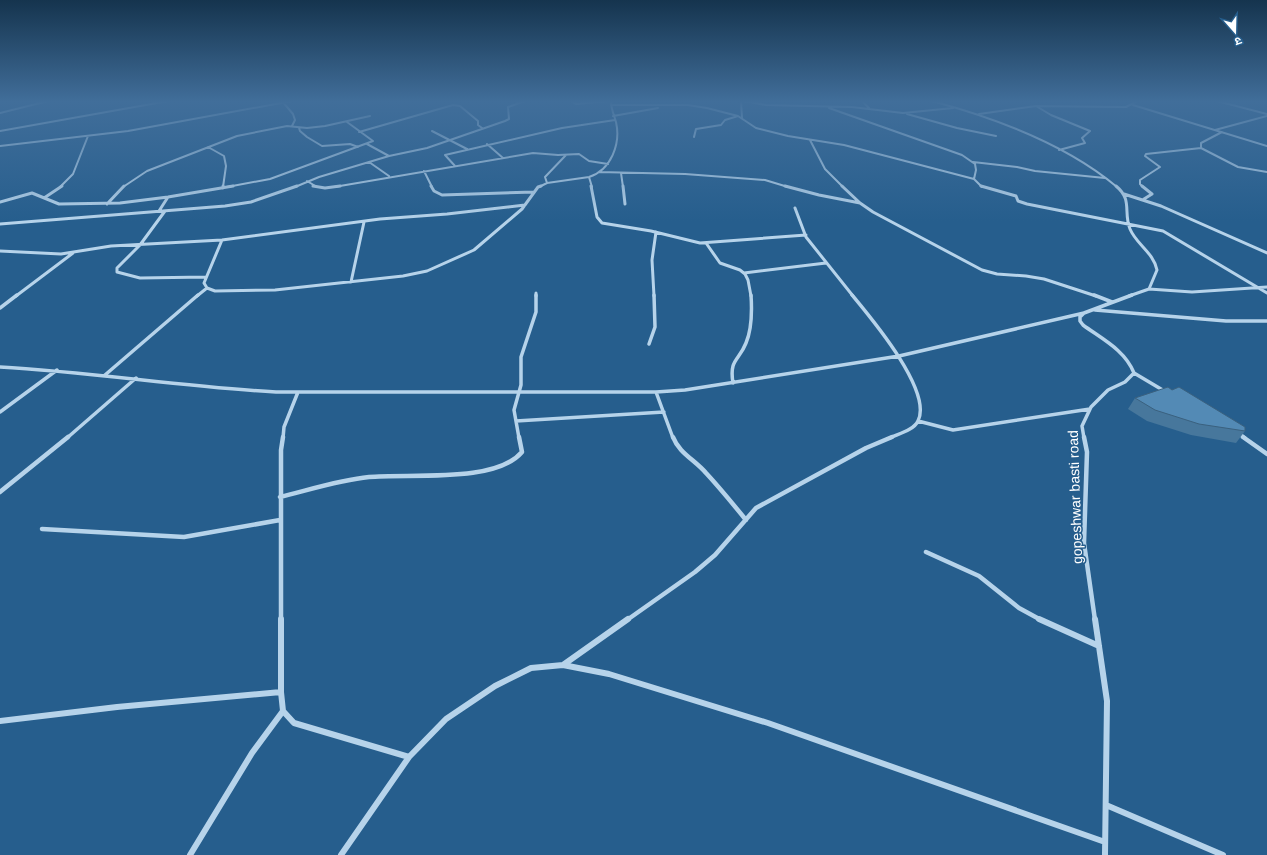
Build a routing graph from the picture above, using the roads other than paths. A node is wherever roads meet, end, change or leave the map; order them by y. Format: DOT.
graph roads {
  1 [pos="45,141"];
  2 [pos="86,141"];
  3 [pos="225,141"];
  4 [pos="314,141"];
  5 [pos="373,141"];
  6 [pos="446,141"];
  7 [pos="454,141"];
  8 [pos="502,141"];
  9 [pos="616,141"];
  10 [pos="810,141"];
  11 [pos="816,141"];
  12 [pos="925,141"];
  13 [pos="1040,141"];
  14 [pos="1085,141"];
  15 [pos="1207,141"];
  16 [pos="1251,141"];
  17 [pos="367,144"];
  18 [pos="487,144"];
  19 [pos="0,146"];
  20 [pos="1267,146"];
  21 [pos="358,147"];
  22 [pos="208,148"];
  23 [pos="1201,148"];
  24 [pos="467,149"];
  25 [pos="1059,150"];
  26 [pos="566,155"];
  27 [pos="388,156"];
  28 [pos="503,158"];
  29 [pos="369,162"];
  30 [pos="973,162"];
  31 [pos="608,164"];
  32 [pos="455,166"];
  33 [pos="424,171"];
  34 [pos="599,172"];
  35 [pos="1267,172"];
  36 [pos="621,173"];
  37 [pos="389,176"];
  38 [pos="589,178"];
  39 [pos="1105,178"];
  40 [pos="974,179"];
  41 [pos="307,181"];
  42 [pos="547,183"];
  43 [pos="223,188"];
  44 [pos="534,192"];
  45 [pos="1124,194"];
  46 [pos="168,197"];
  47 [pos="44,198"];
  48 [pos="1144,199"];
  49 [pos="0,202"];
  50 [pos="860,203"];
  51 [pos="106,204"];
  52 [pos="624,204"];
  53 [pos="525,205"];
  54 [pos="795,208"];
  55 [pos="159,211"];
  56 [pos="165,211"];
  57 [pos="364,222"];
  58 [pos="0,224"];
  59 [pos="1129,225"];
  60 [pos="656,232"];
  61 [pos="806,235"];
  62 [pos="222,240"];
  63 [pos="706,243"];
  64 [pos="140,245"];
  65 [pos="0,251"];
  66 [pos="74,252"];
  67 [pos="1267,253"];
  68 [pos="826,263"];
  69 [pos="744,273"];
  70 [pos="206,277"];
  71 [pos="351,282"];
  72 [pos="1267,287"];
  73 [pos="207,288"];
  74 [pos="1260,288"];
  75 [pos="1149,289"];
  76 [pos="536,293"];
  77 [pos="1267,293"];
  78 [pos="1112,302"];
  79 [pos="0,308"];
  80 [pos="1092,310"];
  81 [pos="1084,313"];
  82 [pos="1267,321"];
  83 [pos="649,344"];
  84 [pos="899,356"];
  85 [pos="0,367"];
  86 [pos="57,370"];
  87 [pos="1134,373"];
  88 [pos="105,375"];
  89 [pos="136,378"];
  90 [pos="733,383"];
  91 [pos="298,392"];
  92 [pos="519,392"];
  93 [pos="656,392"];
  94 [pos="1173,396"];
  95 [pos="1090,409"];
  96 [pos="0,412"];
  97 [pos="664,412"];
  98 [pos="516,421"];
  99 [pos="918,421"];
  100 [pos="1232,430"];
  101 [pos="1267,454"];
  102 [pos="0,492"];
  103 [pos="280,497"];
  104 [pos="280,520"];
  105 [pos="746,520"];
  106 [pos="42,529"];
  107 [pos="926,552"];
  108 [pos="1099,646"];
  109 [pos="563,664"];
  110 [pos="281,692"];
  111 [pos="283,711"];
  112 [pos="0,721"];
  113 [pos="409,757"];
  114 [pos="1106,805"];
  115 [pos="1105,842"];
  116 [pos="190,855"];
  117 [pos="341,855"];
  118 [pos="1105,855"];
  119 [pos="1224,855"];
  1 -- 19 [label="street"];
  2 -- 47 [label="street"];
  3 -- 22 [label="street"];
  4 -- 21 [label="street"];
  5 -- 17 [label="street"];
  6 -- 27 [label="street"];
  7 -- 24 [label="street"];
  8 -- 18 [label="street"];
  9 -- 31 [label="street"];
  10 -- 50 [label="street"];
  11 -- 40 [label="street"];
  12 -- 30 [label="street"];
  13 -- 25 [label="street"];
  14 -- 25 [label="street"];
  15 -- 23 [label="street"];
  16 -- 20 [label="street"];
  17 -- 21 [label="street"];
  17 -- 27 [label="street"];
  18 -- 24 [label="street"];
  18 -- 28 [label="street"];
  21 -- 43 [label="street"];
  22 -- 43 [label="street"];
  22 -- 51 [label="street"];
  23 -- 35 [label="street"];
  23 -- 48 [label="street"];
  24 -- 32 [label="street"];
  25 -- 39 [label="street"];
  26 -- 28 [label="street"];
  26 -- 31 [label="street"];
  26 -- 42 [label="street"];
  27 -- 29 [label="street"];
  28 -- 32 [label="street"];
  29 -- 37 [label="street"];
  29 -- 41 [label="street"];
  30 -- 39 [label="street"];
  30 -- 40 [label="street"];
  31 -- 34 [label="street"];
  32 -- 33 [label="street"];
  33 -- 37 [label="street"];
  33 -- 44 [label="street"];
  34 -- 36 [label="street"];
  34 -- 38 [label="street"];
  36 -- 50 [label="street"];
  36 -- 52 [label="street"];
  37 -- 41 [label="street"];
  38 -- 42 [label="street"];
  38 -- 60 [label="street"];
  39 -- 45 [label="street"];
  40 -- 59 [label="street"];
  41 -- 56 [label="street"];
  42 -- 44 [label="street"];
  43 -- 46 [label="street"];
  44 -- 53 [label="street"];
  45 -- 48 [label="street"];
  45 -- 59 [label="street"];
  46 -- 51 [label="street"];
  46 -- 55 [label="street"];
  47 -- 49 [label="street"];
  47 -- 51 [label="street"];
  48 -- 67 [label="street"];
  50 -- 78 [label="street"];
  53 -- 57 [label="street"];
  53 -- 71 [label="street"];
  54 -- 61 [label="street"];
  55 -- 56 [label="street"];
  55 -- 58 [label="street"];
  56 -- 64 [label="street"];
  57 -- 62 [label="street"];
  57 -- 71 [label="street"];
  59 -- 74 [label="street"];
  59 -- 75 [label="street"];
  60 -- 63 [label="street"];
  60 -- 83 [label="street"];
  61 -- 63 [label="street"];
  61 -- 68 [label="street"];
  62 -- 64 [label="street"];
  62 -- 70 [label="street"];
  63 -- 69 [label="street"];
  64 -- 66 [label="street"];
  64 -- 70 [label="street"];
  65 -- 66 [label="street"];
  66 -- 79 [label="street"];
  68 -- 69 [label="street"];
  68 -- 84 [label="street"];
  69 -- 90 [label="street"];
  70 -- 73 [label="street"];
  71 -- 73 [label="street"];
  72 -- 74 [label="street"];
  73 -- 88 [label="street"];
  74 -- 75 [label="street"];
  74 -- 77 [label="street"];
  75 -- 78 [label="street"];
  76 -- 92 [label="street"];
  78 -- 80 [label="street"];
  80 -- 81 [label="street"];
  80 -- 82 [label="street"];
  81 -- 84 [label="street"];
  81 -- 87 [label="street"];
  84 -- 90 [label="street"];
  84 -- 99 [label="street"];
  85 -- 86 [label="street"];
  86 -- 88 [label="street"];
  86 -- 96 [label="street"];
  87 -- 94 [label="street"];
  87 -- 95 [label="street, gopeshwar basti road"];
  88 -- 89 [label="street"];
  89 -- 91 [label="street"];
  89 -- 102 [label="street"];
  90 -- 93 [label="street"];
  91 -- 92 [label="street"];
  91 -- 103 [label="street"];
  92 -- 93 [label="street"];
  92 -- 98 [label="street"];
  93 -- 97 [label="street"];
  95 -- 99 [label="street"];
  95 -- 108 [label="street, gopeshwar basti road"];
  97 -- 98 [label="street"];
  97 -- 105 [label="street"];
  98 -- 103 [label="street"];
  99 -- 105 [label="street"];
  100 -- 101 [label="street"];
  103 -- 104 [label="street"];
  104 -- 106 [label="street"];
  104 -- 110 [label="street"];
  105 -- 109 [label="street"];
  107 -- 108 [label="street"];
  108 -- 114 [label="street, gopeshwar basti road"];
  109 -- 113 [label="street"];
  109 -- 115 [label="street"];
  110 -- 111 [label="street"];
  110 -- 112 [label="street"];
  111 -- 113 [label="street"];
  111 -- 116 [label="street"];
  113 -- 117 [label="street"];
  114 -- 115 [label="street, gopeshwar basti road"];
  114 -- 119 [label="street"];
  115 -- 118 [label="street, gopeshwar basti road"];
}
